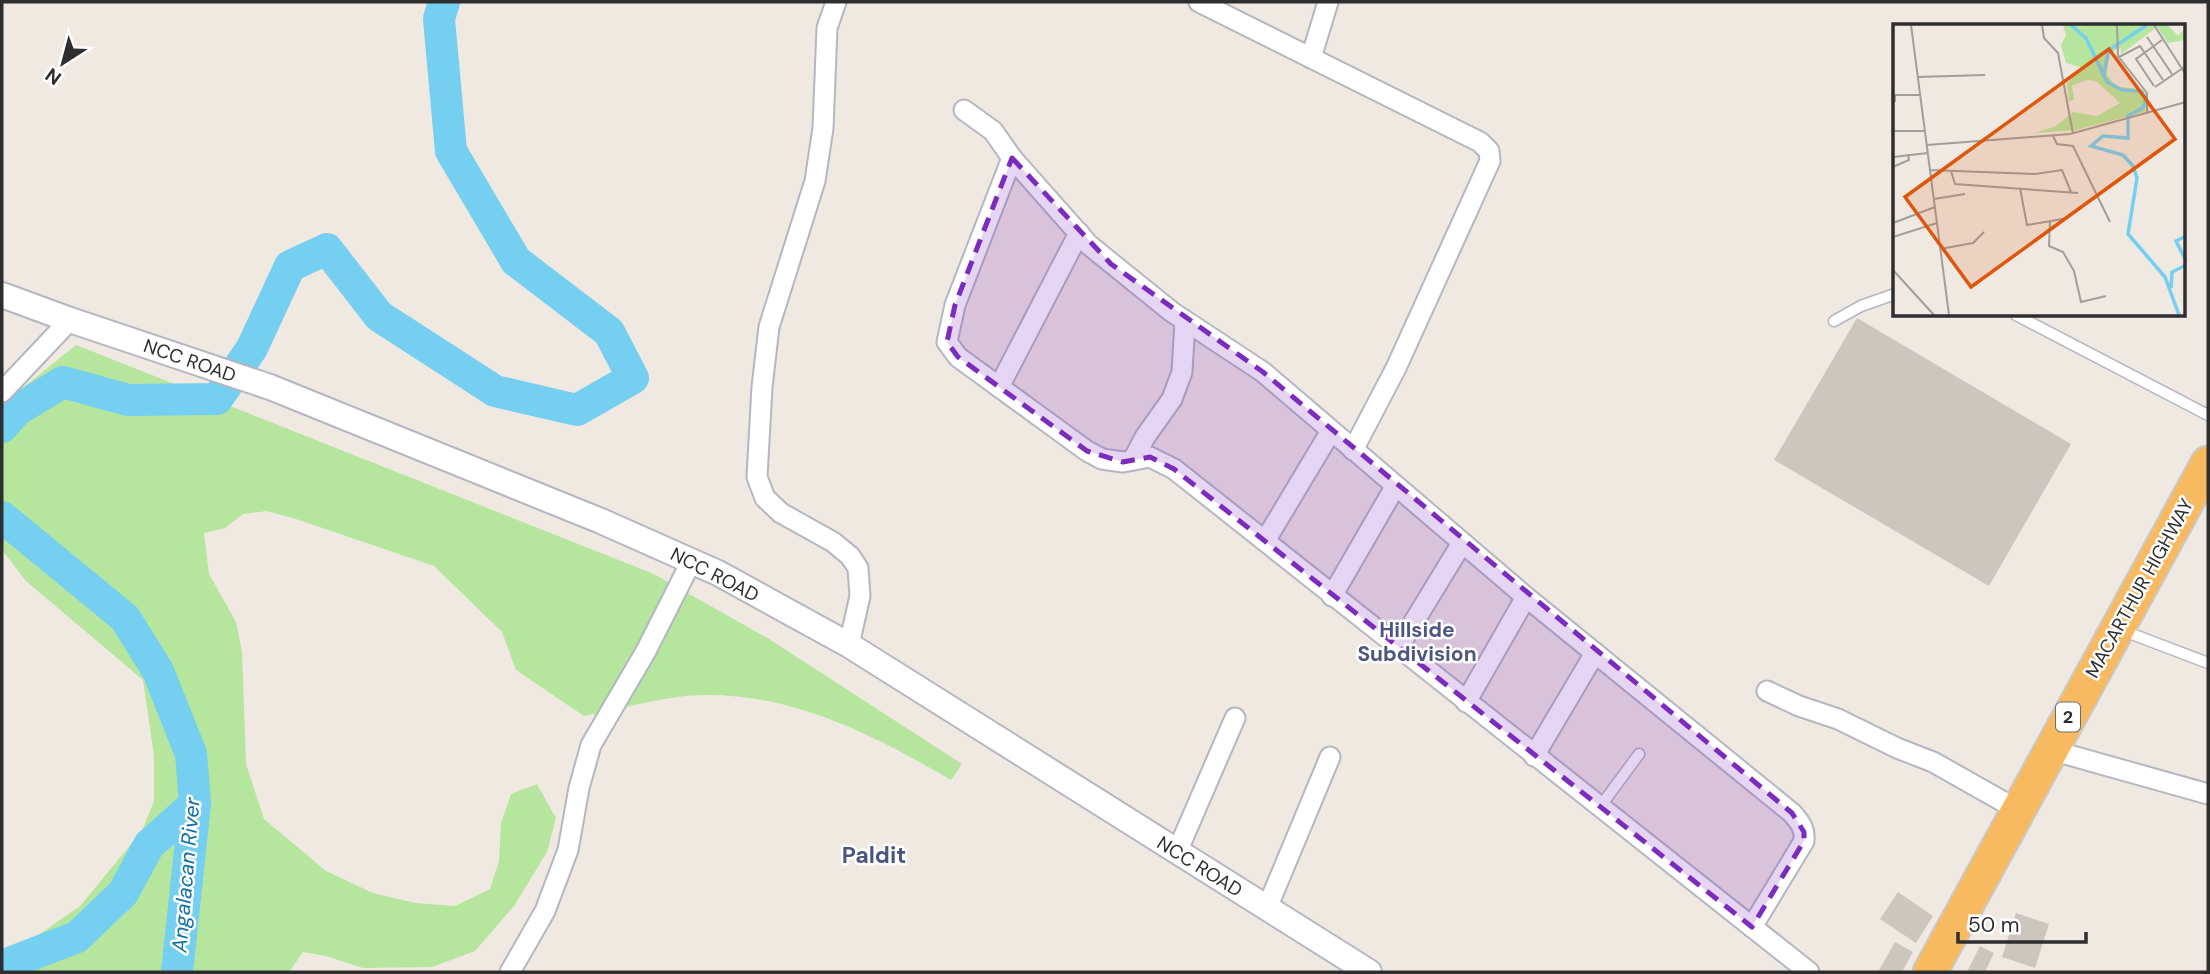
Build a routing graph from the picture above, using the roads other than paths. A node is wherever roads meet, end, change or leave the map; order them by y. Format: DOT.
graph roads {
  1 [pos="836,2"];
  2 [pos="1199,2"];
  3 [pos="1328,2"];
  4 [pos="1311,58"];
  5 [pos="964,110"];
  6 [pos="1012,158"];
  7 [pos="1079,233"];
  8 [pos="2,295"];
  9 [pos="1893,295"];
  10 [pos="2020,317"];
  11 [pos="70,320"];
  12 [pos="1185,321"];
  13 [pos="1835,321"];
  14 [pos="999,387"];
  15 [pos="2,392"];
  16 [pos="2208,415"];
  17 [pos="1331,431"];
  18 [pos="1353,450"];
  19 [pos="1133,460"];
  20 [pos="2208,463"];
  21 [pos="1395,487"];
  22 [pos="1265,541"];
  23 [pos="1462,543"];
  24 [pos="692,560"];
  25 [pos="1332,596"];
  26 [pos="1526,597"];
  27 [pos="2116,628"];
  28 [pos="849,645"];
  29 [pos="1398,648"];
  30 [pos="1595,653"];
  31 [pos="2208,663"];
  32 [pos="1767,691"];
  33 [pos="1466,702"];
  34 [pos="1235,718"];
  35 [pos="2050,750"];
  36 [pos="1639,754"];
  37 [pos="1534,756"];
  38 [pos="1330,757"];
  39 [pos="2208,794"];
  40 [pos="1599,807"];
  41 [pos="2018,810"];
  42 [pos="1177,852"];
  43 [pos="1267,908"];
  44 [pos="1752,927"];
  45 [pos="510,972"];
  46 [pos="1369,972"];
  47 [pos="1809,972"];
  48 [pos="1930,972"];
  1 -- 28 [label="street"];
  2 -- 4 [label="street"];
  3 -- 4 [label="street"];
  4 -- 18 [label="street"];
  5 -- 6 [label="street"];
  6 -- 7 [label="street"];
  6 -- 14 [label="street"];
  7 -- 12 [label="street"];
  7 -- 14 [label="street"];
  8 -- 11 [label="street, NCC ROAD"];
  9 -- 13 [label="lane"];
  10 -- 16 [label="lane"];
  11 -- 15 [label="street"];
  11 -- 24 [label="street, NCC ROAD"];
  12 -- 17 [label="street"];
  12 -- 19 [label="street"];
  14 -- 19 [label="street"];
  17 -- 18 [label="street"];
  17 -- 22 [label="street"];
  18 -- 21 [label="street"];
  19 -- 22 [label="street"];
  20 -- 27 [label="highway, MACARTHUR HIGHWAY / 2"];
  21 -- 23 [label="street"];
  21 -- 25 [label="street"];
  22 -- 25 [label="street"];
  23 -- 26 [label="street"];
  23 -- 29 [label="street"];
  24 -- 28 [label="street, NCC ROAD"];
  24 -- 45 [label="street"];
  25 -- 29 [label="street"];
  26 -- 30 [label="street"];
  26 -- 33 [label="street"];
  27 -- 31 [label="lane"];
  27 -- 35 [label="highway, MACARTHUR HIGHWAY / 2"];
  28 -- 42 [label="street, NCC ROAD"];
  29 -- 33 [label="street"];
  30 -- 37 [label="street"];
  30 -- 44 [label="street"];
  32 -- 41 [label="street"];
  33 -- 37 [label="street"];
  34 -- 42 [label="street"];
  35 -- 39 [label="street"];
  35 -- 41 [label="highway, MACARTHUR HIGHWAY / 2"];
  36 -- 40 [label="lane"];
  37 -- 40 [label="street"];
  38 -- 43 [label="street"];
  40 -- 44 [label="street"];
  41 -- 48 [label="highway, MACARTHUR HIGHWAY / 2"];
  42 -- 43 [label="street, NCC ROAD"];
  43 -- 46 [label="street, NCC ROAD"];
  44 -- 47 [label="street"];
}
